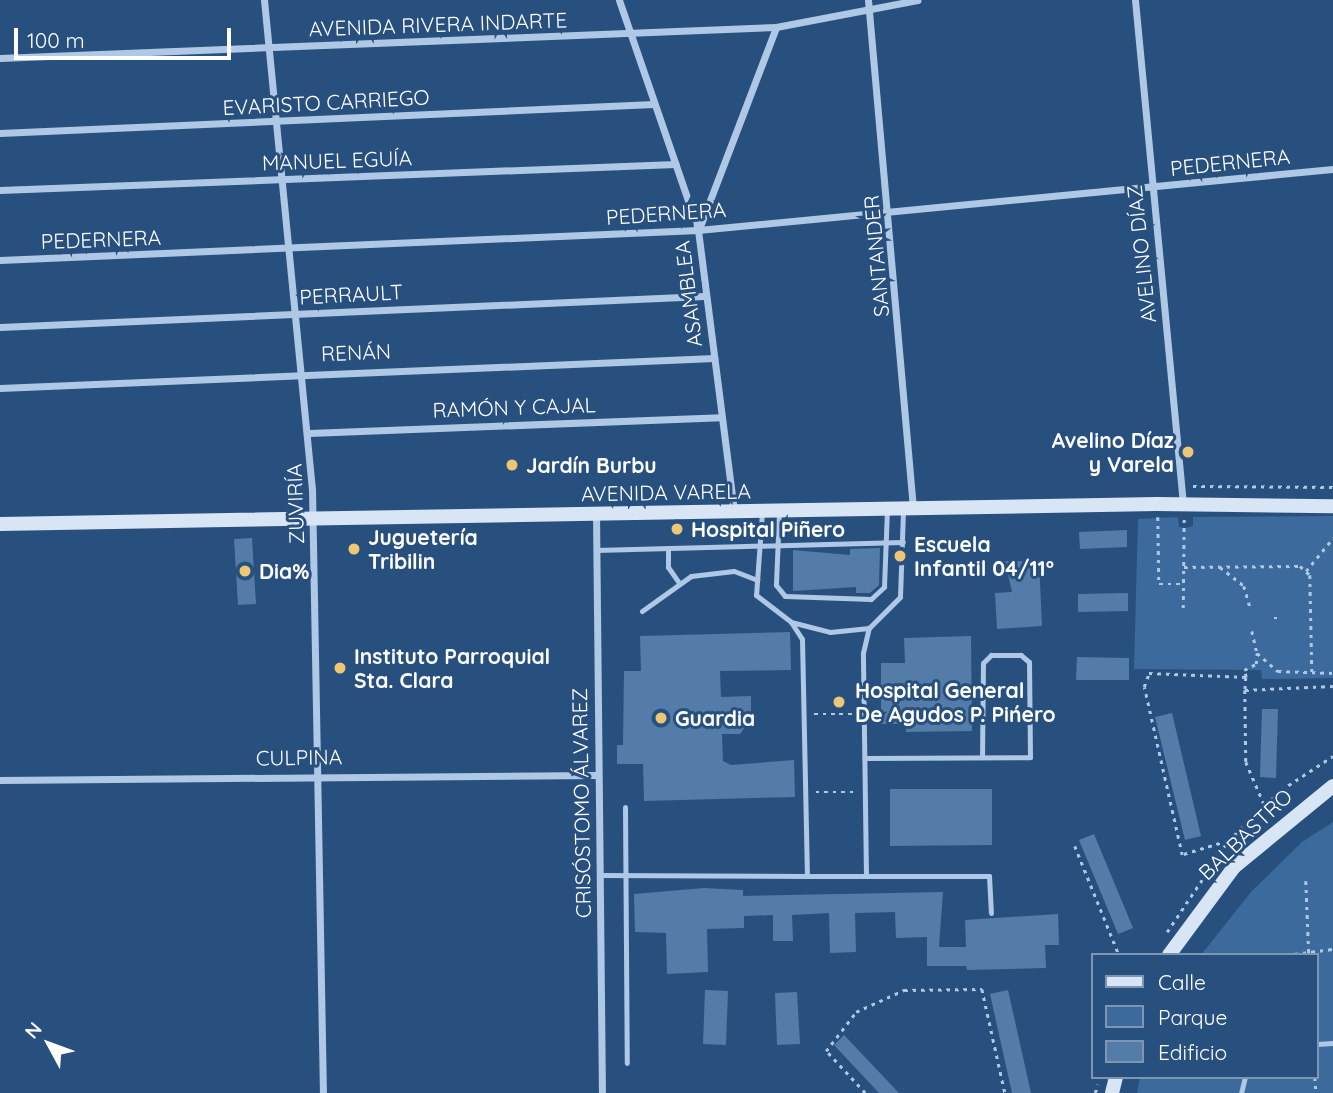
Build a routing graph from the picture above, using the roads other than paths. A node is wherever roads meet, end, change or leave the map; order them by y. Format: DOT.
graph roads {
  1 [pos="264,0"];
  2 [pos="619,0"];
  3 [pos="868,0"];
  4 [pos="917,0"];
  5 [pos="1135,0"];
  6 [pos="869,9"];
  7 [pos="776,27"];
  8 [pos="630,34"];
  9 [pos="267,48"];
  10 [pos="0,58"];
  11 [pos="653,104"];
  12 [pos="275,122"];
  13 [pos="0,132"];
  14 [pos="675,164"];
  15 [pos="1333,169"];
  16 [pos="281,180"];
  17 [pos="1151,187"];
  18 [pos="0,190"];
  19 [pos="891,212"];
  20 [pos="698,230"];
  21 [pos="289,250"];
  22 [pos="0,260"];
  23 [pos="704,296"];
  24 [pos="299,314"];
  25 [pos="0,327"];
  26 [pos="714,358"];
  27 [pos="304,371"];
  28 [pos="0,388"];
  29 [pos="721,417"];
  30 [pos="309,433"];
  31 [pos="1182,504"];
  32 [pos="1333,506"];
  33 [pos="887,510"];
  34 [pos="908,510"];
  35 [pos="734,512"];
  36 [pos="762,512"];
  37 [pos="779,512"];
  38 [pos="596,513"];
  39 [pos="314,522"];
  40 [pos="0,524"];
  41 [pos="903,542"];
  42 [pos="886,543"];
  43 [pos="759,546"];
  44 [pos="777,546"];
  45 [pos="668,548"];
  46 [pos="597,550"];
  47 [pos="757,580"];
  48 [pos="679,583"];
  49 [pos="642,611"];
  50 [pos="792,622"];
  51 [pos="869,628"];
  52 [pos="982,757"];
  53 [pos="866,758"];
  54 [pos="320,774"];
  55 [pos="598,775"];
  56 [pos="0,779"];
  57 [pos="1333,786"];
  58 [pos="625,807"];
  59 [pos="599,875"];
  60 [pos="626,876"];
  61 [pos="807,876"];
  62 [pos="866,876"];
  63 [pos="991,913"];
  64 [pos="1164,949"];
  65 [pos="626,1063"];
  66 [pos="323,1093"];
  67 [pos="601,1093"];
  1 -- 9 [label="street, ZUVIRÍA"];
  2 -- 8 [label="street, ASAMBLEA"];
  3 -- 6 [label="street, SANTANDER"];
  4 -- 6 [label="street, AVENIDA RIVERA INDARTE"];
  5 -- 17 [label="street, AVELINO DÍAZ"];
  6 -- 7 [label="street, AVENIDA RIVERA INDARTE"];
  6 -- 19 [label="street, SANTANDER"];
  7 -- 8 [label="street, AVENIDA RIVERA INDARTE"];
  7 -- 20 [label="street"];
  8 -- 9 [label="street, AVENIDA RIVERA INDARTE"];
  8 -- 11 [label="street, ASAMBLEA"];
  9 -- 10 [label="street, AVENIDA RIVERA INDARTE"];
  9 -- 12 [label="street, ZUVIRÍA"];
  11 -- 12 [label="street, EVARISTO CARRIEGO"];
  11 -- 14 [label="street, ASAMBLEA"];
  12 -- 13 [label="street, EVARISTO CARRIEGO"];
  12 -- 16 [label="street, ZUVIRÍA"];
  14 -- 16 [label="street, MANUEL EGUÍA"];
  14 -- 20 [label="street, ASAMBLEA"];
  15 -- 17 [label="street, PEDERNERA"];
  16 -- 18 [label="street, MANUEL EGUÍA"];
  16 -- 21 [label="street, ZUVIRÍA"];
  17 -- 19 [label="street, PEDERNERA"];
  17 -- 31 [label="street, AVELINO DÍAZ"];
  19 -- 20 [label="street, PEDERNERA"];
  19 -- 34 [label="street, SANTANDER"];
  20 -- 21 [label="street, PEDERNERA"];
  20 -- 23 [label="street, ASAMBLEA"];
  21 -- 22 [label="street, PEDERNERA"];
  21 -- 24 [label="street, ZUVIRÍA"];
  23 -- 24 [label="street, PERRAULT"];
  23 -- 26 [label="street, ASAMBLEA"];
  24 -- 25 [label="street, PERRAULT"];
  24 -- 27 [label="street, ZUVIRÍA"];
  26 -- 27 [label="street, RENÁN"];
  26 -- 29 [label="street, ASAMBLEA"];
  27 -- 28 [label="street, RENÁN"];
  27 -- 30 [label="street, ZUVIRÍA"];
  29 -- 30 [label="street, RAMÓN Y CAJAL"];
  29 -- 35 [label="street, ASAMBLEA"];
  30 -- 39 [label="street, ZUVIRÍA"];
  31 -- 32 [label="main road, AVENIDA VARELA"];
  31 -- 34 [label="main road, AVENIDA VARELA"];
  33 -- 34 [label="main road, AVENIDA VARELA"];
  33 -- 37 [label="main road, AVENIDA VARELA"];
  33 -- 42 [label="lane"];
  34 -- 41 [label="lane"];
  35 -- 36 [label="main road, AVENIDA VARELA"];
  35 -- 38 [label="main road, AVENIDA VARELA"];
  36 -- 37 [label="main road, AVENIDA VARELA"];
  36 -- 43 [label="lane"];
  37 -- 44 [label="lane"];
  38 -- 39 [label="main road, AVENIDA VARELA"];
  38 -- 46 [label="street, CRISÓSTOMO ÁLVAREZ"];
  39 -- 40 [label="main road, AVENIDA VARELA"];
  39 -- 54 [label="street, ZUVIRÍA"];
  41 -- 42 [label="lane"];
  41 -- 51 [label="lane"];
  42 -- 44 [label="lane"];
  42 -- 44 [label="lane"];
  43 -- 44 [label="lane"];
  43 -- 45 [label="lane"];
  43 -- 47 [label="lane"];
  45 -- 46 [label="lane"];
  45 -- 48 [label="lane"];
  46 -- 55 [label="street, CRISÓSTOMO ÁLVAREZ"];
  47 -- 48 [label="lane"];
  47 -- 50 [label="lane"];
  48 -- 49 [label="lane"];
  50 -- 51 [label="lane"];
  50 -- 61 [label="lane"];
  51 -- 53 [label="lane"];
  52 -- 52 [label="lane"];
  52 -- 53 [label="lane"];
  53 -- 62 [label="lane"];
  54 -- 55 [label="street, CULPINA"];
  54 -- 56 [label="street, CULPINA"];
  54 -- 66 [label="street, ZUVIRÍA"];
  55 -- 59 [label="street, CRISÓSTOMO ÁLVAREZ"];
  57 -- 64 [label="main road, BALBASTRO"];
  58 -- 60 [label="lane"];
  59 -- 60 [label="lane"];
  59 -- 67 [label="street, CRISÓSTOMO ÁLVAREZ"];
  60 -- 61 [label="lane"];
  60 -- 65 [label="lane"];
  61 -- 62 [label="lane"];
  62 -- 63 [label="lane"];
}
